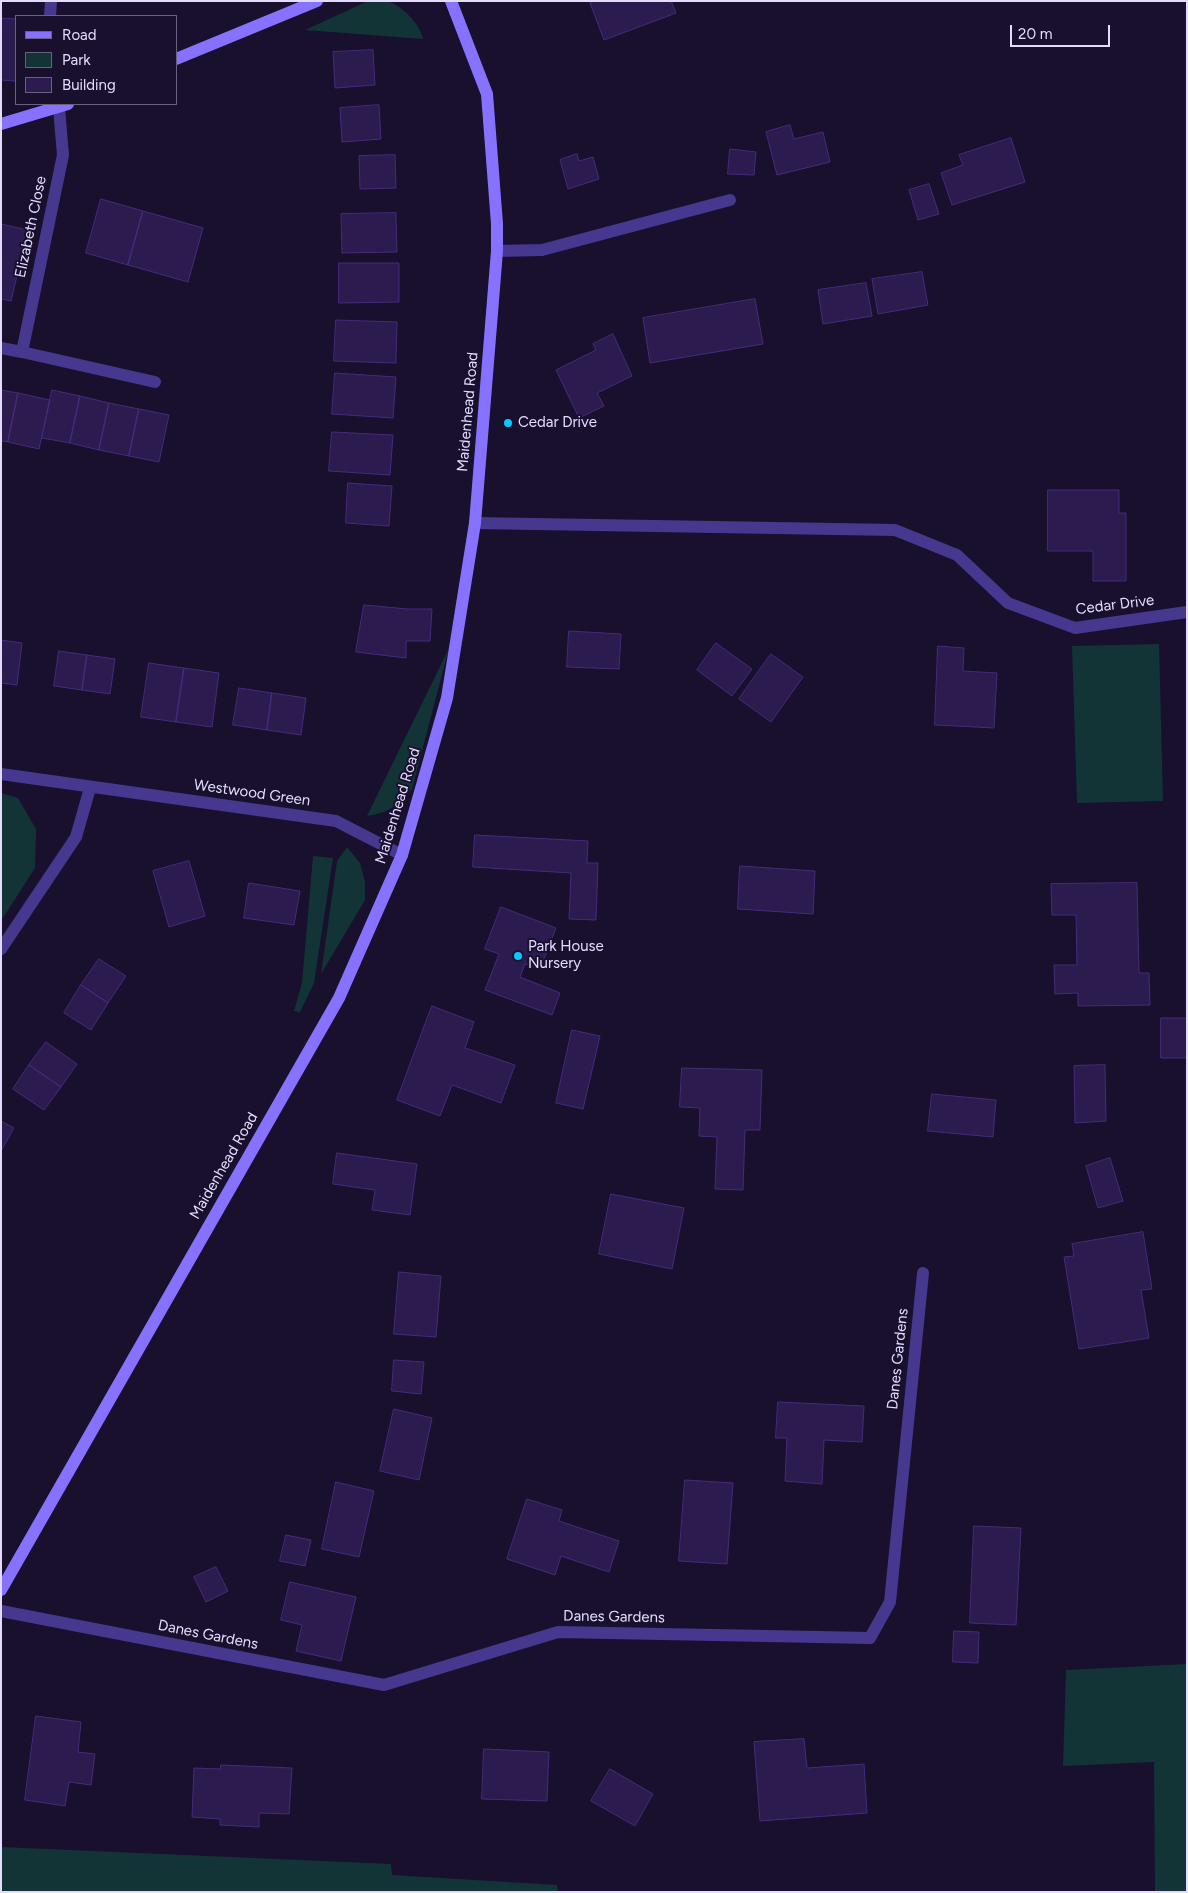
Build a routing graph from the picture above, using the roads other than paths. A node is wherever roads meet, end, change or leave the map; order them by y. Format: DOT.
graph roads {
  1 [pos="51,1"];
  2 [pos="317,1"];
  3 [pos="451,1"];
  4 [pos="50,15"];
  5 [pos="178,58"];
  6 [pos="64,106"];
  7 [pos="46,107"];
  8 [pos="1,124"];
  9 [pos="730,200"];
  10 [pos="496,251"];
  11 [pos="1,348"];
  12 [pos="22,352"];
  13 [pos="155,382"];
  14 [pos="475,523"];
  15 [pos="1187,612"];
  16 [pos="1,774"];
  17 [pos="90,788"];
  18 [pos="402,855"];
  19 [pos="1,949"];
  20 [pos="923,1273"];
  21 [pos="1,1590"];
  22 [pos="1,1611"];
  1 -- 4 [label="street"];
  2 -- 5 [label="main road"];
  3 -- 10 [label="main road, Maidenhead Road"];
  6 -- 7 [label="main road"];
  6 -- 12 [label="street, Elizabeth Close"];
  7 -- 8 [label="main road"];
  9 -- 10 [label="street"];
  10 -- 14 [label="main road, Maidenhead Road"];
  11 -- 12 [label="street"];
  12 -- 13 [label="street"];
  14 -- 15 [label="street, Cedar Drive"];
  14 -- 18 [label="main road, Maidenhead Road"];
  16 -- 17 [label="street, Westwood Green"];
  17 -- 18 [label="street, Westwood Green"];
  17 -- 19 [label="street"];
  18 -- 21 [label="main road, Maidenhead Road"];
  20 -- 22 [label="street, Danes Gardens"];
}
